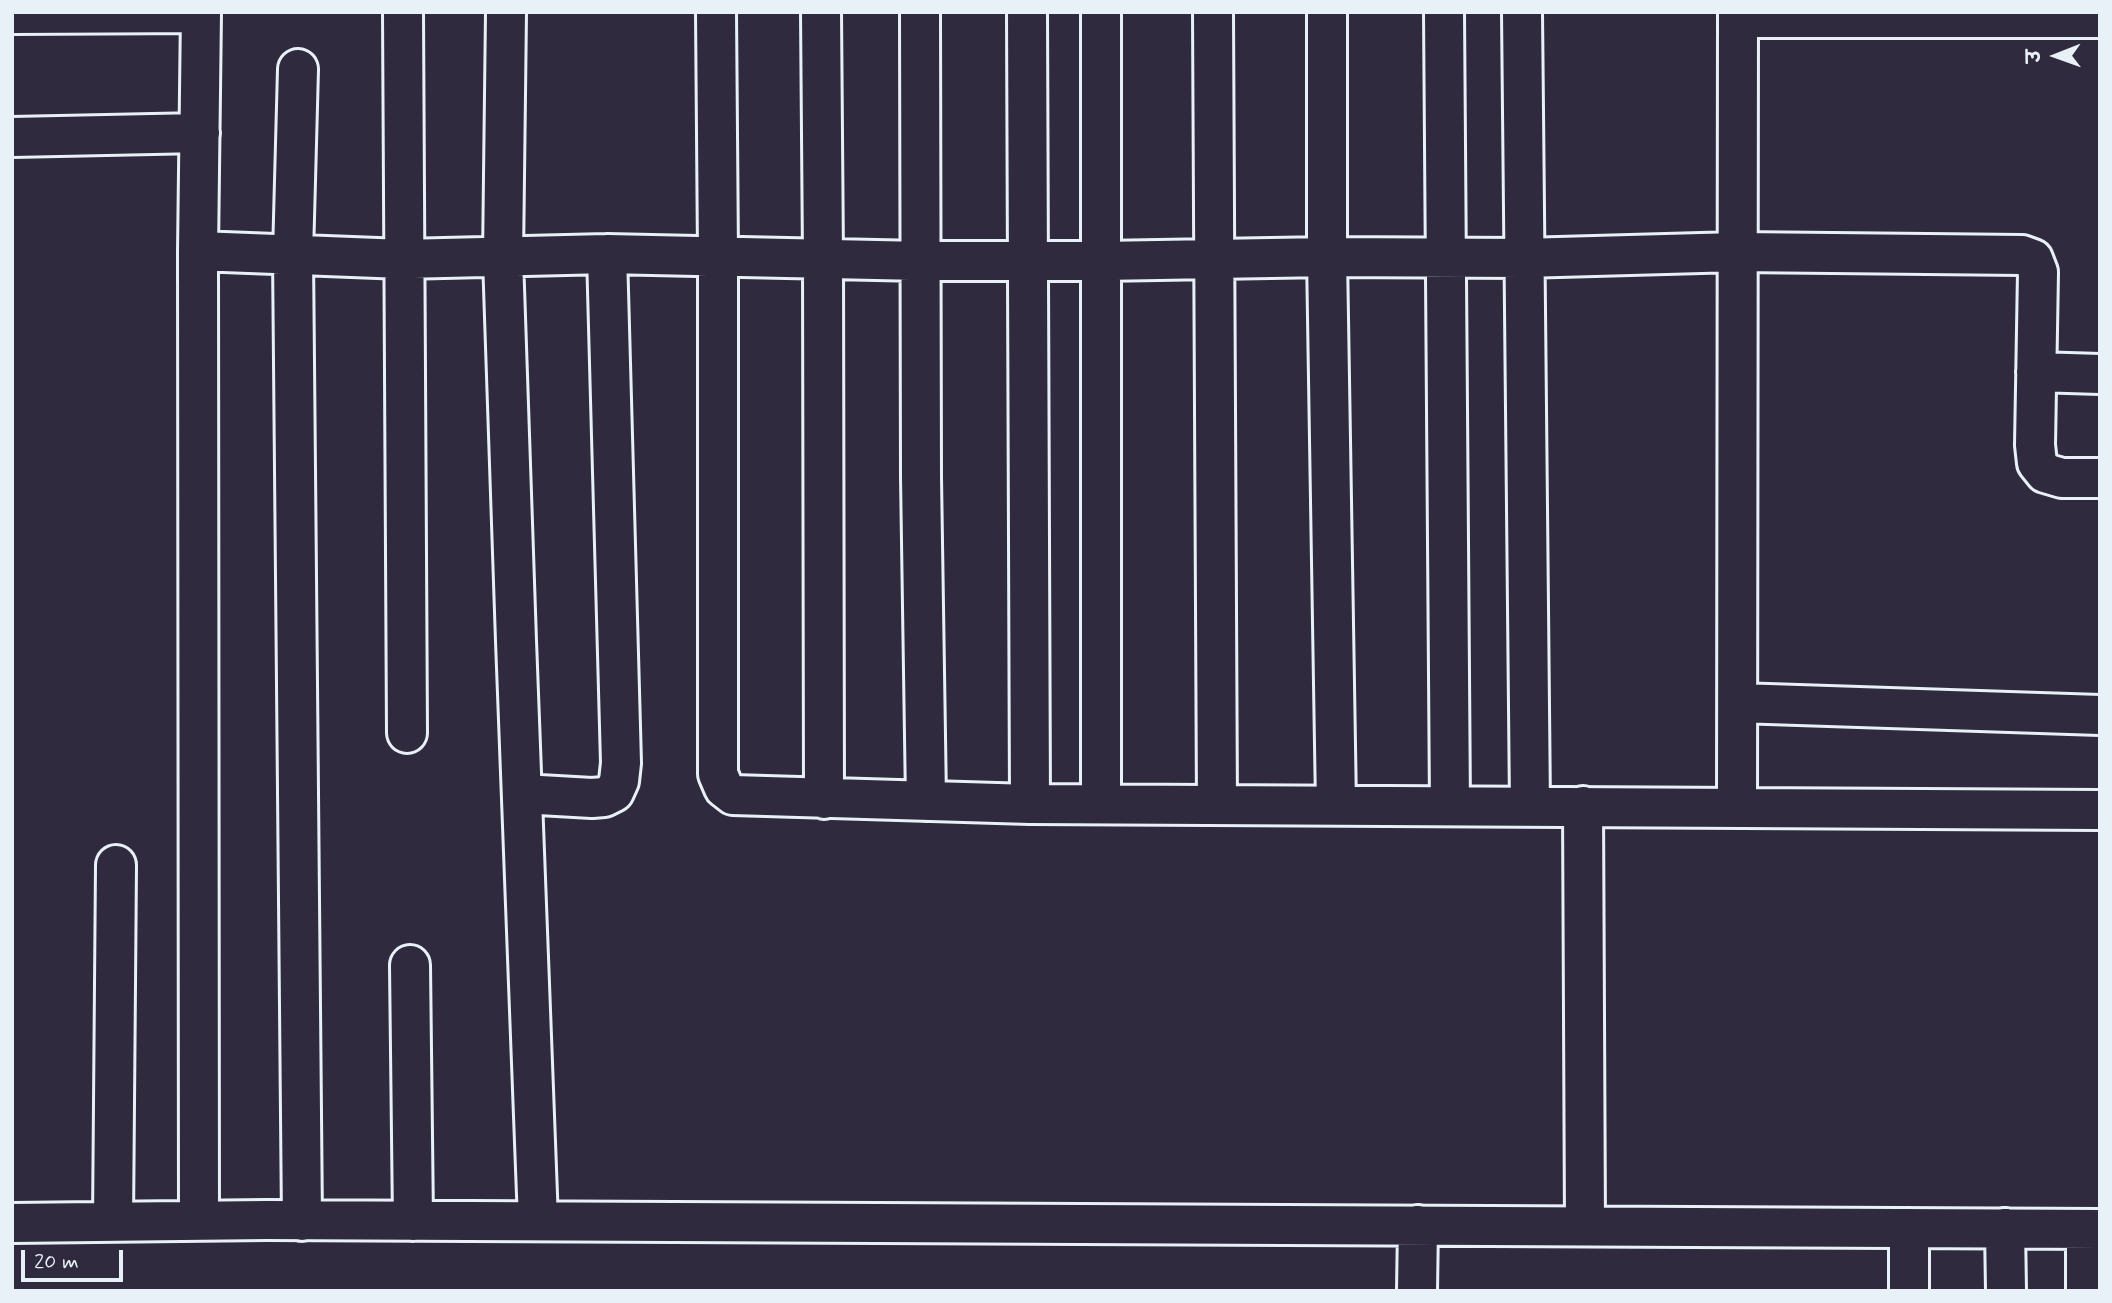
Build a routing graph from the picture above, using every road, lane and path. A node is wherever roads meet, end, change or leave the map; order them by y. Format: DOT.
graph roads {
  1 [pos="403,12"];
  2 [pos="506,12"];
  3 [pos="716,12"];
  4 [pos="821,12"];
  5 [pos="920,12"];
  6 [pos="1027,12"];
  7 [pos="1101,12"];
  8 [pos="1213,12"];
  9 [pos="1327,12"];
  10 [pos="1444,12"];
  11 [pos="1522,12"];
  12 [pos="201,13"];
  13 [pos="12,14"];
  14 [pos="1738,15"];
  15 [pos="1995,15"];
  16 [pos="2100,18"];
  17 [pos="298,69"];
  18 [pos="200,133"];
  19 [pos="12,137"];
  20 [pos="198,251"];
  21 [pos="1737,253"];
  22 [pos="607,254"];
  23 [pos="293,255"];
  24 [pos="718,255"];
  25 [pos="1327,257"];
  26 [pos="1445,257"];
  27 [pos="503,258"];
  28 [pos="823,258"];
  29 [pos="1523,258"];
  30 [pos="403,259"];
  31 [pos="1215,259"];
  32 [pos="1027,260"];
  33 [pos="920,261"];
  34 [pos="1102,261"];
  35 [pos="2036,372"];
  36 [pos="2100,374"];
  37 [pos="2100,478"];
  38 [pos="1738,703"];
  39 [pos="2100,715"];
  40 [pos="407,733"];
  41 [pos="522,794"];
  42 [pos="824,799"];
  43 [pos="926,801"];
  44 [pos="1030,804"];
  45 [pos="1101,804"];
  46 [pos="1217,804"];
  47 [pos="1336,805"];
  48 [pos="1450,805"];
  49 [pos="1530,806"];
  50 [pos="1583,806"];
  51 [pos="1737,807"];
  52 [pos="2100,810"];
  53 [pos="116,865"];
  54 [pos="410,965"];
  55 [pos="302,1220"];
  56 [pos="199,1221"];
  57 [pos="413,1221"];
  58 [pos="538,1221"];
  59 [pos="113,1222"];
  60 [pos="12,1223"];
  61 [pos="1418,1225"];
  62 [pos="1585,1226"];
  63 [pos="1909,1228"];
  64 [pos="2005,1228"];
  65 [pos="2093,1228"];
  66 [pos="1417,1291"];
  67 [pos="1909,1291"];
  68 [pos="2006,1291"];
  69 [pos="2086,1291"];
  1 -- 30 [label="street"];
  2 -- 27 [label="street"];
  3 -- 24 [label="street"];
  4 -- 28 [label="street"];
  5 -- 33 [label="street"];
  6 -- 32 [label="street"];
  7 -- 34 [label="street"];
  8 -- 31 [label="street"];
  9 -- 25 [label="street"];
  10 -- 26 [label="street"];
  11 -- 29 [label="street"];
  12 -- 13 [label="street"];
  12 -- 18 [label="street"];
  14 -- 15 [label="street"];
  14 -- 21 [label="street"];
  15 -- 16 [label="street"];
  17 -- 23 [label="street"];
  18 -- 19 [label="street"];
  18 -- 20 [label="street"];
  20 -- 23 [label="street"];
  20 -- 56 [label="street"];
  21 -- 29 [label="street"];
  21 -- 35 [label="street"];
  21 -- 38 [label="street"];
  22 -- 24 [label="street"];
  22 -- 27 [label="street"];
  22 -- 41 [label="street"];
  23 -- 30 [label="street"];
  23 -- 55 [label="street"];
  24 -- 28 [label="street"];
  24 -- 42 [label="street"];
  25 -- 26 [label="street"];
  25 -- 31 [label="street"];
  25 -- 47 [label="street"];
  26 -- 29 [label="street"];
  26 -- 48 [label="street"];
  27 -- 30 [label="street"];
  27 -- 41 [label="street"];
  28 -- 33 [label="street"];
  28 -- 42 [label="street"];
  29 -- 49 [label="street"];
  30 -- 40 [label="street"];
  31 -- 34 [label="street"];
  31 -- 46 [label="street"];
  32 -- 33 [label="street"];
  32 -- 34 [label="street"];
  32 -- 44 [label="street"];
  33 -- 43 [label="street"];
  34 -- 45 [label="street"];
  35 -- 36 [label="street"];
  35 -- 37 [label="street"];
  38 -- 39 [label="street"];
  38 -- 51 [label="street"];
  41 -- 58 [label="street"];
  42 -- 43 [label="street"];
  43 -- 44 [label="street"];
  44 -- 45 [label="street"];
  45 -- 46 [label="street"];
  46 -- 47 [label="street"];
  47 -- 48 [label="street"];
  48 -- 49 [label="street"];
  49 -- 50 [label="street"];
  50 -- 51 [label="street"];
  50 -- 62 [label="street"];
  51 -- 52 [label="street"];
  53 -- 59 [label="street"];
  54 -- 57 [label="street"];
  55 -- 56 [label="street"];
  55 -- 57 [label="street"];
  56 -- 59 [label="street"];
  57 -- 58 [label="street"];
  58 -- 61 [label="street"];
  59 -- 60 [label="street"];
  61 -- 62 [label="street"];
  61 -- 66 [label="street"];
  62 -- 63 [label="street"];
  63 -- 64 [label="street"];
  63 -- 67 [label="street"];
  64 -- 65 [label="street"];
  64 -- 68 [label="street"];
  65 -- 69 [label="street"];
}
